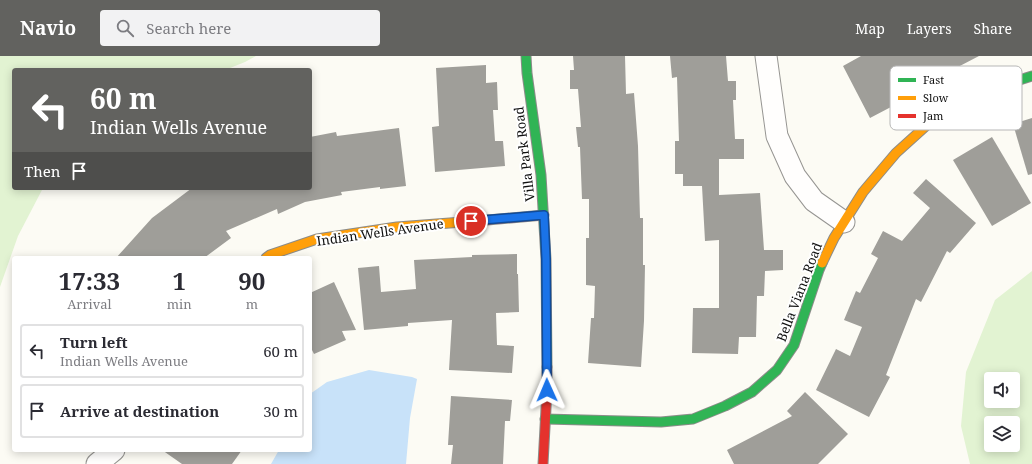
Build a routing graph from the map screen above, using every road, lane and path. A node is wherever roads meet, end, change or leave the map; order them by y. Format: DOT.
graph roads {
  1 [pos="526,56"];
  2 [pos="766,56"];
  3 [pos="1032,76"];
  4 [pos="1022,79"];
  5 [pos="921,130"];
  6 [pos="544,215"];
  7 [pos="844,222"];
  8 [pos="269,256"];
  9 [pos="545,419"];
  10 [pos="112,452"];
  11 [pos="97,464"];
  12 [pos="542,464"];
  1 -- 6 [label="street, Villa Park Road"];
  2 -- 7 [label="street"];
  3 -- 4 [label="street, Bella Viana Road"];
  5 -- 7 [label="street, Bella Viana Road"];
  6 -- 8 [label="street, Indian Wells Avenue"];
  6 -- 9 [label="street, Villa Park Road"];
  7 -- 9 [label="street, Bella Viana Road"];
  9 -- 12 [label="street, Villa Park Road"];
  10 -- 11 [label="street"];
}
